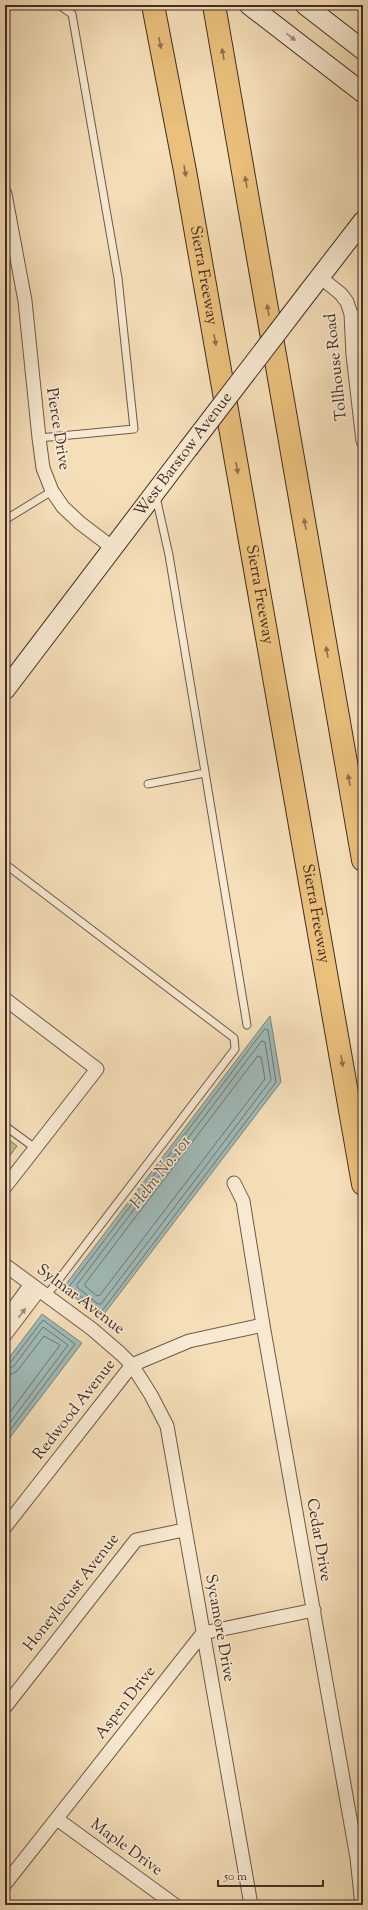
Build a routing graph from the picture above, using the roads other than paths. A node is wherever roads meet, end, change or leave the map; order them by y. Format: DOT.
graph roads {
  1 [pos="59,5"];
  2 [pos="153,5"];
  3 [pos="214,5"];
  4 [pos="305,5"];
  5 [pos="255,9"];
  6 [pos="363,50"];
  7 [pos="363,93"];
  8 [pos="5,194"];
  9 [pos="363,221"];
  10 [pos="314,284"];
  11 [pos="357,314"];
  12 [pos="358,356"];
  13 [pos="362,425"];
  14 [pos="39,438"];
  15 [pos="363,440"];
  16 [pos="52,491"];
  17 [pos="155,493"];
  18 [pos="5,522"];
  19 [pos="113,548"];
  20 [pos="5,690"];
  21 [pos="205,773"];
  22 [pos="148,784"];
  23 [pos="363,860"];
  24 [pos="5,864"];
  25 [pos="5,999"];
  26 [pos="247,1025"];
  27 [pos="5,1126"];
  28 [pos="35,1148"];
  29 [pos="234,1183"];
  30 [pos="363,1184"];
  31 [pos="5,1187"];
  32 [pos="5,1265"];
  33 [pos="39,1290"];
  34 [pos="5,1320"];
  35 [pos="263,1325"];
  36 [pos="5,1335"];
  37 [pos="132,1365"];
  38 [pos="5,1527"];
  39 [pos="184,1530"];
  40 [pos="314,1610"];
  41 [pos="203,1633"];
  42 [pos="5,1707"];
  43 [pos="57,1819"];
  44 [pos="5,1884"];
  45 [pos="175,1905"];
  46 [pos="251,1905"];
  47 [pos="362,1905"];
  1 -- 14 [label="lane"];
  2 -- 30 [label="highway, Sierra Freeway, one-way"];
  23 -- 3 [label="highway, one-way"];
  4 -- 6 [label="main road"];
  5 -- 7 [label="main road, one-way"];
  8 -- 14 [label="street, Pierce Drive"];
  9 -- 10 [label="main road, West Barstow Avenue"];
  10 -- 11 [label="street, Tollhouse Road"];
  10 -- 17 [label="main road, West Barstow Avenue, bridge"];
  11 -- 12 [label="street, Tollhouse Road"];
  12 -- 13 [label="street, Tollhouse Road"];
  13 -- 15 [label="street, Tollhouse Road"];
  14 -- 16 [label="street, Pierce Drive"];
  16 -- 18 [label="lane"];
  16 -- 19 [label="street, Pierce Drive"];
  17 -- 19 [label="main road, West Barstow Avenue"];
  17 -- 21 [label="lane"];
  19 -- 20 [label="main road, West Barstow Avenue"];
  21 -- 22 [label="lane"];
  21 -- 26 [label="lane"];
  24 -- 33 [label="lane"];
  25 -- 28 [label="street"];
  27 -- 28 [label="lane"];
  28 -- 31 [label="street"];
  29 -- 35 [label="street, Cedar Drive"];
  32 -- 33 [label="street, Sylmar Avenue"];
  33 -- 34 [label="street"];
  36 -- 33 [label="street, one-way"];
  33 -- 37 [label="street, Sylmar Avenue"];
  35 -- 37 [label="street, Redwood Avenue"];
  35 -- 40 [label="street, Cedar Drive"];
  37 -- 38 [label="street, Redwood Avenue"];
  37 -- 39 [label="street, Sycamore Drive"];
  39 -- 41 [label="street, Sycamore Drive"];
  39 -- 42 [label="street, Honeylocust Avenue"];
  40 -- 41 [label="street"];
  40 -- 47 [label="street, Cedar Drive"];
  41 -- 43 [label="street, Aspen Drive"];
  41 -- 46 [label="street, Sycamore Drive"];
  43 -- 44 [label="street, Aspen Drive"];
  43 -- 45 [label="street, Maple Drive"];
}
